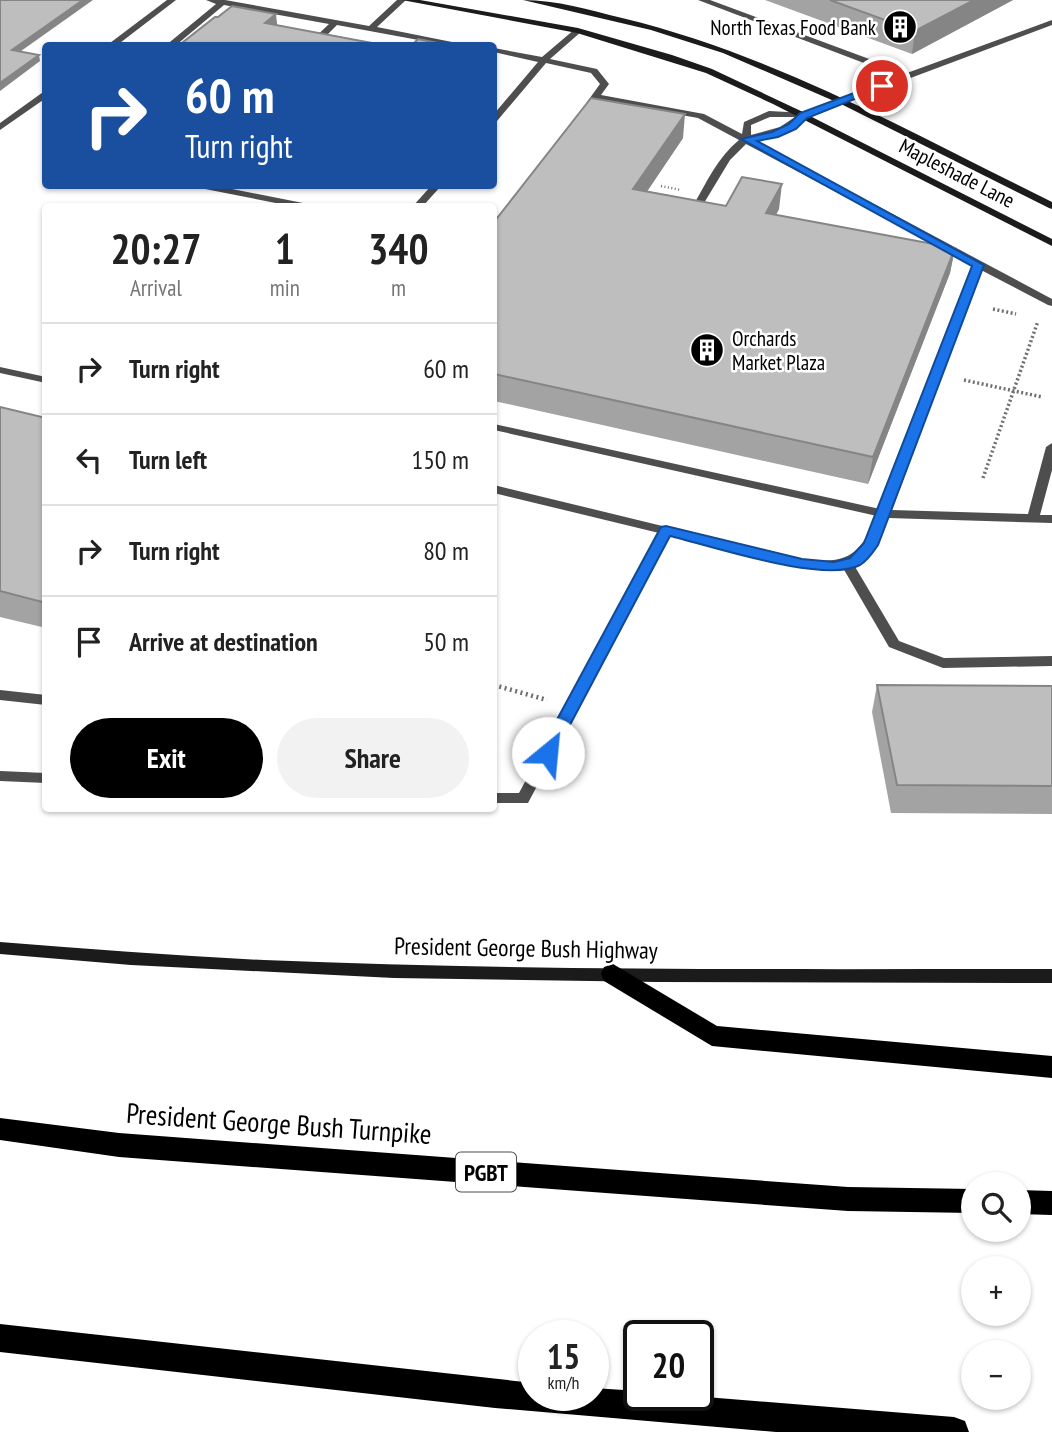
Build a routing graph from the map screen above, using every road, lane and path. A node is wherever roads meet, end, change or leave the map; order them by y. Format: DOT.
graph roads {
  1 [pos="172,0"];
  2 [pos="209,0"];
  3 [pos="404,0"];
  4 [pos="527,0"];
  5 [pos="702,0"];
  6 [pos="223,2"];
  7 [pos="336,22"];
  8 [pos="1052,22"];
  9 [pos="370,28"];
  10 [pos="578,32"];
  11 [pos="401,33"];
  12 [pos="115,42"];
  13 [pos="174,42"];
  14 [pos="314,42"];
  15 [pos="392,42"];
  16 [pos="447,42"];
  17 [pos="497,51"];
  18 [pos="545,59"];
  19 [pos="908,77"];
  20 [pos="42,96"];
  21 [pos="595,97"];
  22 [pos="841,101"];
  23 [pos="581,114"];
  24 [pos="497,115"];
  25 [pos="803,115"];
  26 [pos="0,127"];
  27 [pos="746,139"];
  28 [pos="662,186"];
  29 [pos="220,189"];
  30 [pos="433,189"];
  31 [pos="687,191"];
  32 [pos="288,203"];
  33 [pos="421,203"];
  34 [pos="698,206"];
  35 [pos="1052,206"];
  36 [pos="1052,243"];
  37 [pos="978,265"];
  38 [pos="1052,303"];
  39 [pos="993,309"];
  40 [pos="0,370"];
  41 [pos="42,379"];
  42 [pos="964,380"];
  43 [pos="1012,391"];
  44 [pos="1042,397"];
  45 [pos="497,428"];
  46 [pos="1052,447"];
  47 [pos="983,478"];
  48 [pos="497,490"];
  49 [pos="884,514"];
  50 [pos="1033,519"];
  51 [pos="1052,519"];
  52 [pos="666,531"];
  53 [pos="847,564"];
  54 [pos="1052,661"];
  55 [pos="497,686"];
  56 [pos="0,695"];
  57 [pos="42,700"];
  58 [pos="547,700"];
  59 [pos="0,776"];
  60 [pos="42,778"];
  61 [pos="497,797"];
  62 [pos="0,948"];
  63 [pos="613,974"];
  64 [pos="1052,976"];
  65 [pos="1052,1067"];
  66 [pos="0,1129"];
  67 [pos="961,1202"];
  68 [pos="1031,1202"];
  69 [pos="1052,1203"];
  70 [pos="0,1338"];
  71 [pos="954,1432"];
  1 -- 12 [label="lane"];
  2 -- 6 [label="lane"];
  3 -- 9 [label="lane"];
  3 -- 10 [label="main road, Mapleshade Lane"];
  4 -- 22 [label="main road, Mapleshade Lane"];
  5 -- 19 [label="lane"];
  6 -- 7 [label="lane"];
  6 -- 13 [label="lane"];
  7 -- 9 [label="lane"];
  7 -- 14 [label="lane"];
  8 -- 19 [label="lane"];
  9 -- 11 [label="lane"];
  10 -- 18 [label="lane"];
  10 -- 25 [label="main road, Mapleshade Lane"];
  11 -- 15 [label="lane"];
  11 -- 16 [label="lane"];
  17 -- 18 [label="lane"];
  18 -- 21 [label="lane"];
  18 -- 24 [label="lane"];
  19 -- 22 [label="lane"];
  20 -- 26 [label="lane"];
  21 -- 23 [label="lane"];
  21 -- 27 [label="lane"];
  22 -- 25 [label="main road"];
  22 -- 35 [label="main road, Mapleshade Lane"];
  25 -- 27 [label="lane"];
  25 -- 27 [label="lane"];
  25 -- 36 [label="main road, Mapleshade Lane"];
  27 -- 34 [label="lane"];
  27 -- 37 [label="lane"];
  28 -- 31 [label="path"];
  29 -- 32 [label="lane"];
  30 -- 33 [label="lane"];
  37 -- 38 [label="lane"];
  37 -- 49 [label="lane"];
  39 -- 43 [label="path"];
  40 -- 41 [label="lane"];
  42 -- 43 [label="path"];
  43 -- 44 [label="path"];
  43 -- 47 [label="path"];
  45 -- 49 [label="lane"];
  46 -- 50 [label="lane"];
  48 -- 52 [label="lane"];
  49 -- 50 [label="lane"];
  49 -- 53 [label="lane"];
  50 -- 51 [label="lane"];
  52 -- 53 [label="lane"];
  52 -- 61 [label="lane"];
  53 -- 54 [label="lane"];
  55 -- 58 [label="path"];
  56 -- 57 [label="lane"];
  59 -- 60 [label="lane"];
  62 -- 63 [label="main road, President George Bush Highway"];
  63 -- 64 [label="main road, President George Bush Highway"];
  63 -- 65 [label="highway"];
  66 -- 67 [label="highway, President George Bush Turnpike / PGBT"];
  68 -- 69 [label="highway"];
  70 -- 71 [label="highway"];
}
